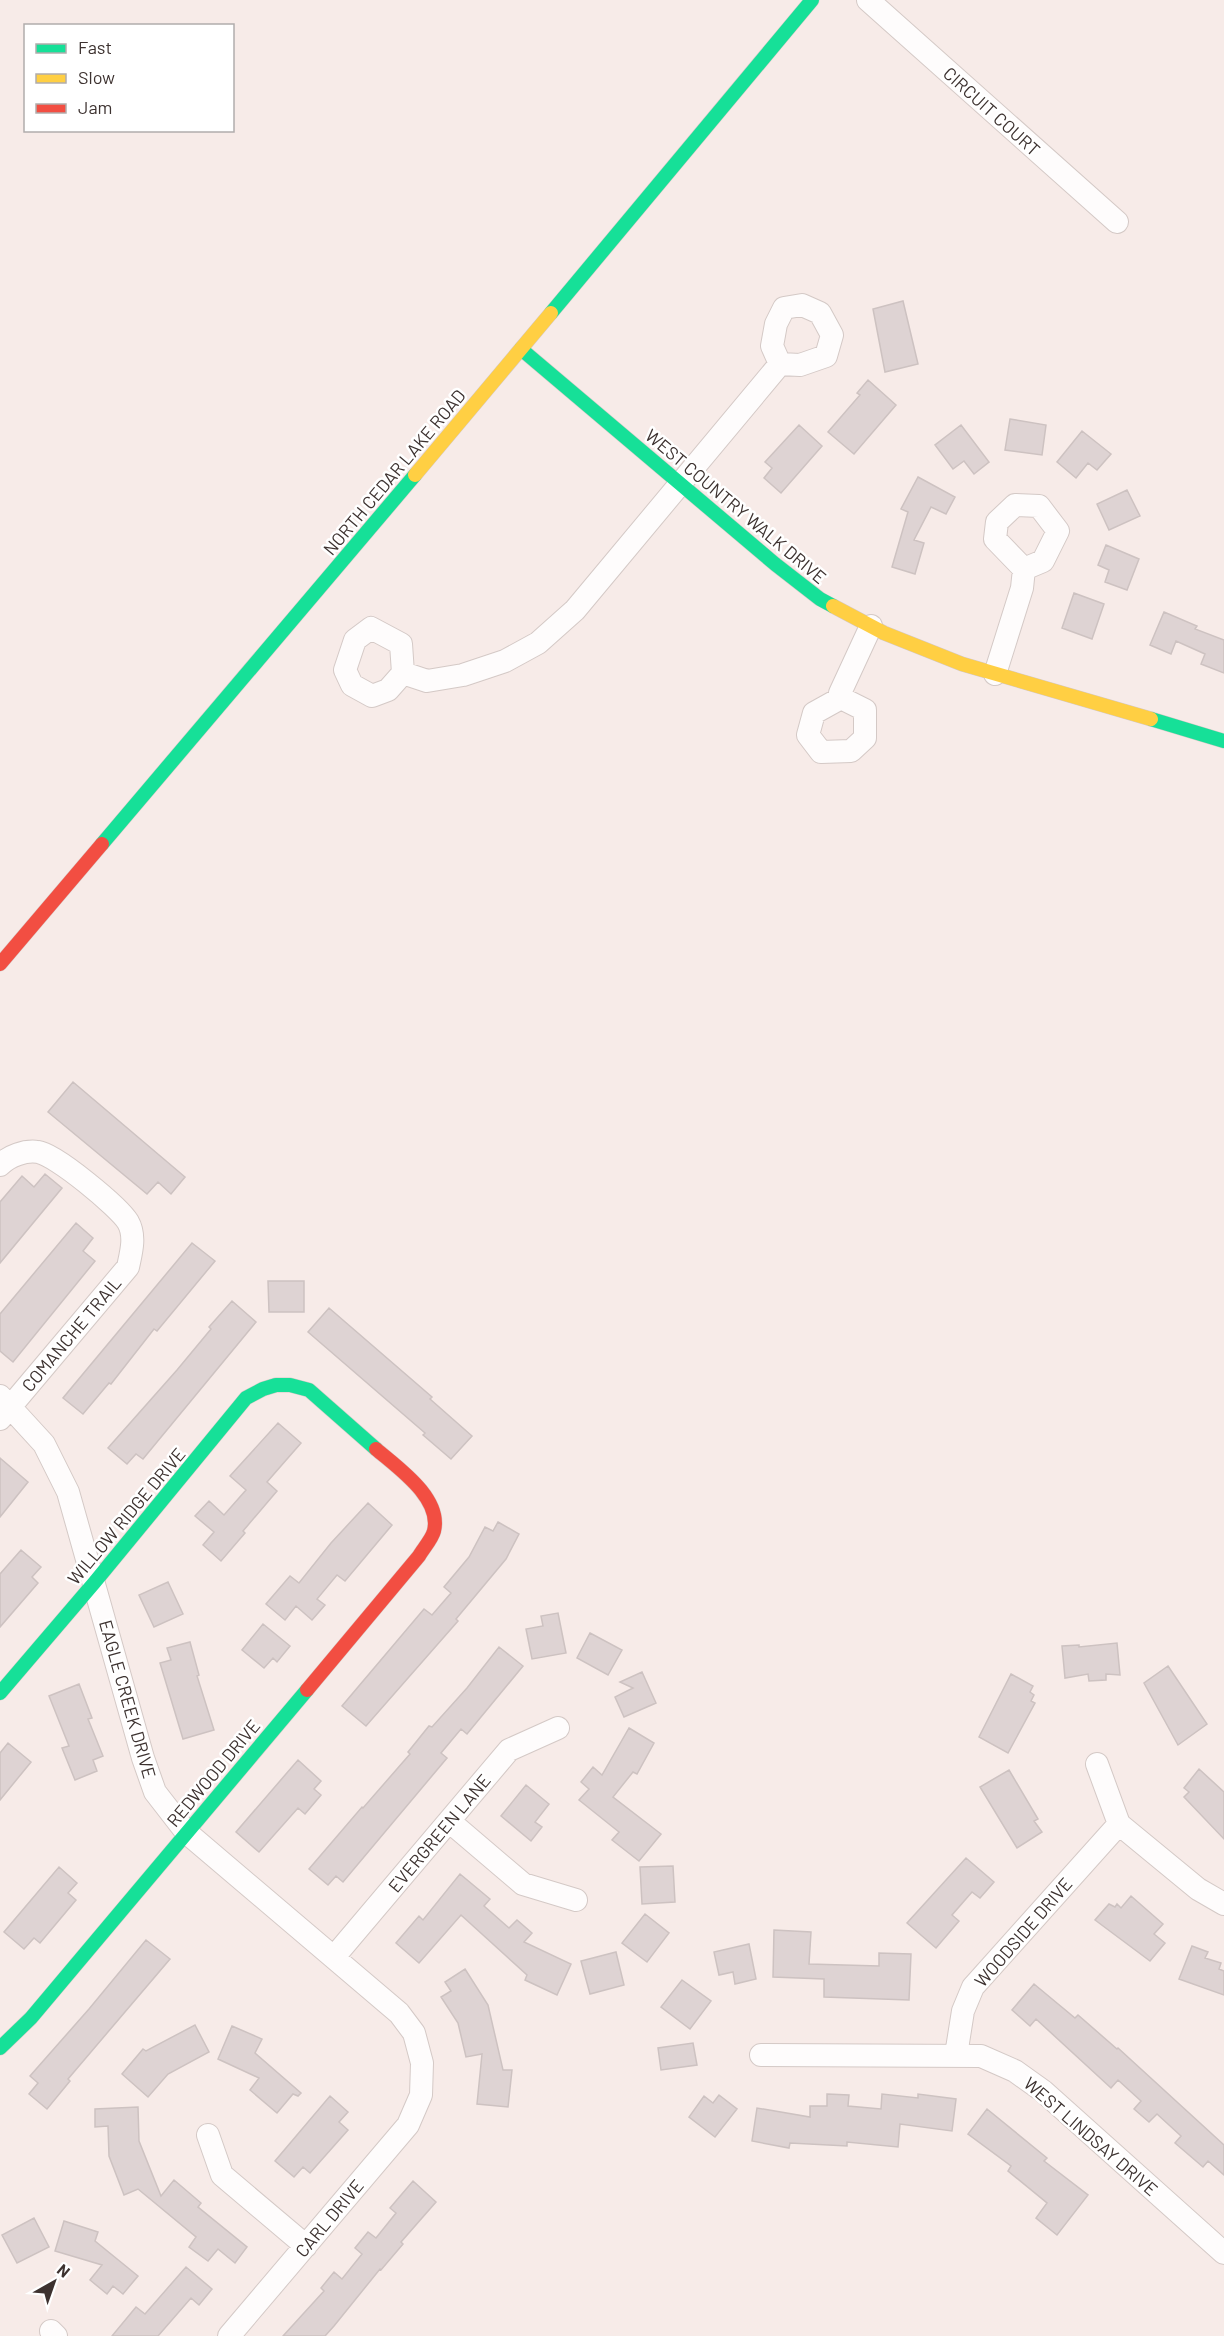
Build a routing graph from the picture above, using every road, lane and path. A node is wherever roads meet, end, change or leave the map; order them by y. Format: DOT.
graph roads {
  1 [pos="812,0"];
  2 [pos="868,0"];
  3 [pos="1117,222"];
  4 [pos="521,349"];
  5 [pos="780,364"];
  6 [pos="681,484"];
  7 [pos="1023,569"];
  8 [pos="871,627"];
  9 [pos="403,673"];
  10 [pos="995,674"];
  11 [pos="841,698"];
  12 [pos="1224,741"];
  13 [pos="0,964"];
  14 [pos="0,1165"];
  15 [pos="4,1407"];
  16 [pos="433,1511"];
  17 [pos="94,1583"];
  18 [pos="0,1693"];
  19 [pos="558,1728"];
  20 [pos="1097,1764"];
  21 [pos="449,1821"];
  22 [pos="1119,1824"];
  23 [pos="186,1832"];
  24 [pos="576,1900"];
  25 [pos="1224,1904"];
  26 [pos="334,1957"];
  27 [pos="0,2049"];
  28 [pos="761,2055"];
  29 [pos="956,2055"];
  30 [pos="421,2095"];
  31 [pos="208,2135"];
  32 [pos="306,2246"];
  33 [pos="1224,2253"];
  34 [pos="229,2336"];
  1 -- 4 [label="street, NORTH CEDAR LAKE ROAD"];
  2 -- 3 [label="street, CIRCUIT COURT"];
  4 -- 6 [label="street, WEST COUNTRY WALK DRIVE"];
  4 -- 13 [label="street, NORTH CEDAR LAKE ROAD"];
  5 -- 6 [label="street"];
  6 -- 8 [label="street, WEST COUNTRY WALK DRIVE"];
  6 -- 9 [label="street"];
  7 -- 10 [label="street"];
  8 -- 10 [label="street, WEST COUNTRY WALK DRIVE"];
  8 -- 11 [label="street"];
  10 -- 12 [label="street, WEST COUNTRY WALK DRIVE"];
  14 -- 15 [label="street, COMANCHE TRAIL"];
  15 -- 17 [label="street, EAGLE CREEK DRIVE"];
  16 -- 17 [label="street, WILLOW RIDGE DRIVE"];
  16 -- 23 [label="street, REDWOOD DRIVE"];
  17 -- 18 [label="street, WILLOW RIDGE DRIVE"];
  17 -- 23 [label="street, EAGLE CREEK DRIVE"];
  19 -- 21 [label="street, EVERGREEN LANE"];
  20 -- 22 [label="street"];
  21 -- 24 [label="street"];
  21 -- 26 [label="street, EVERGREEN LANE"];
  22 -- 25 [label="street"];
  22 -- 29 [label="street, WOODSIDE DRIVE"];
  23 -- 26 [label="street, EAGLE CREEK DRIVE"];
  23 -- 27 [label="street, REDWOOD DRIVE"];
  26 -- 30 [label="street, EAGLE CREEK DRIVE"];
  28 -- 29 [label="street, WEST LINDSAY DRIVE"];
  29 -- 33 [label="street, WEST LINDSAY DRIVE"];
  30 -- 32 [label="street, CARL DRIVE"];
  31 -- 32 [label="street"];
  32 -- 34 [label="street, CARL DRIVE"];
}
